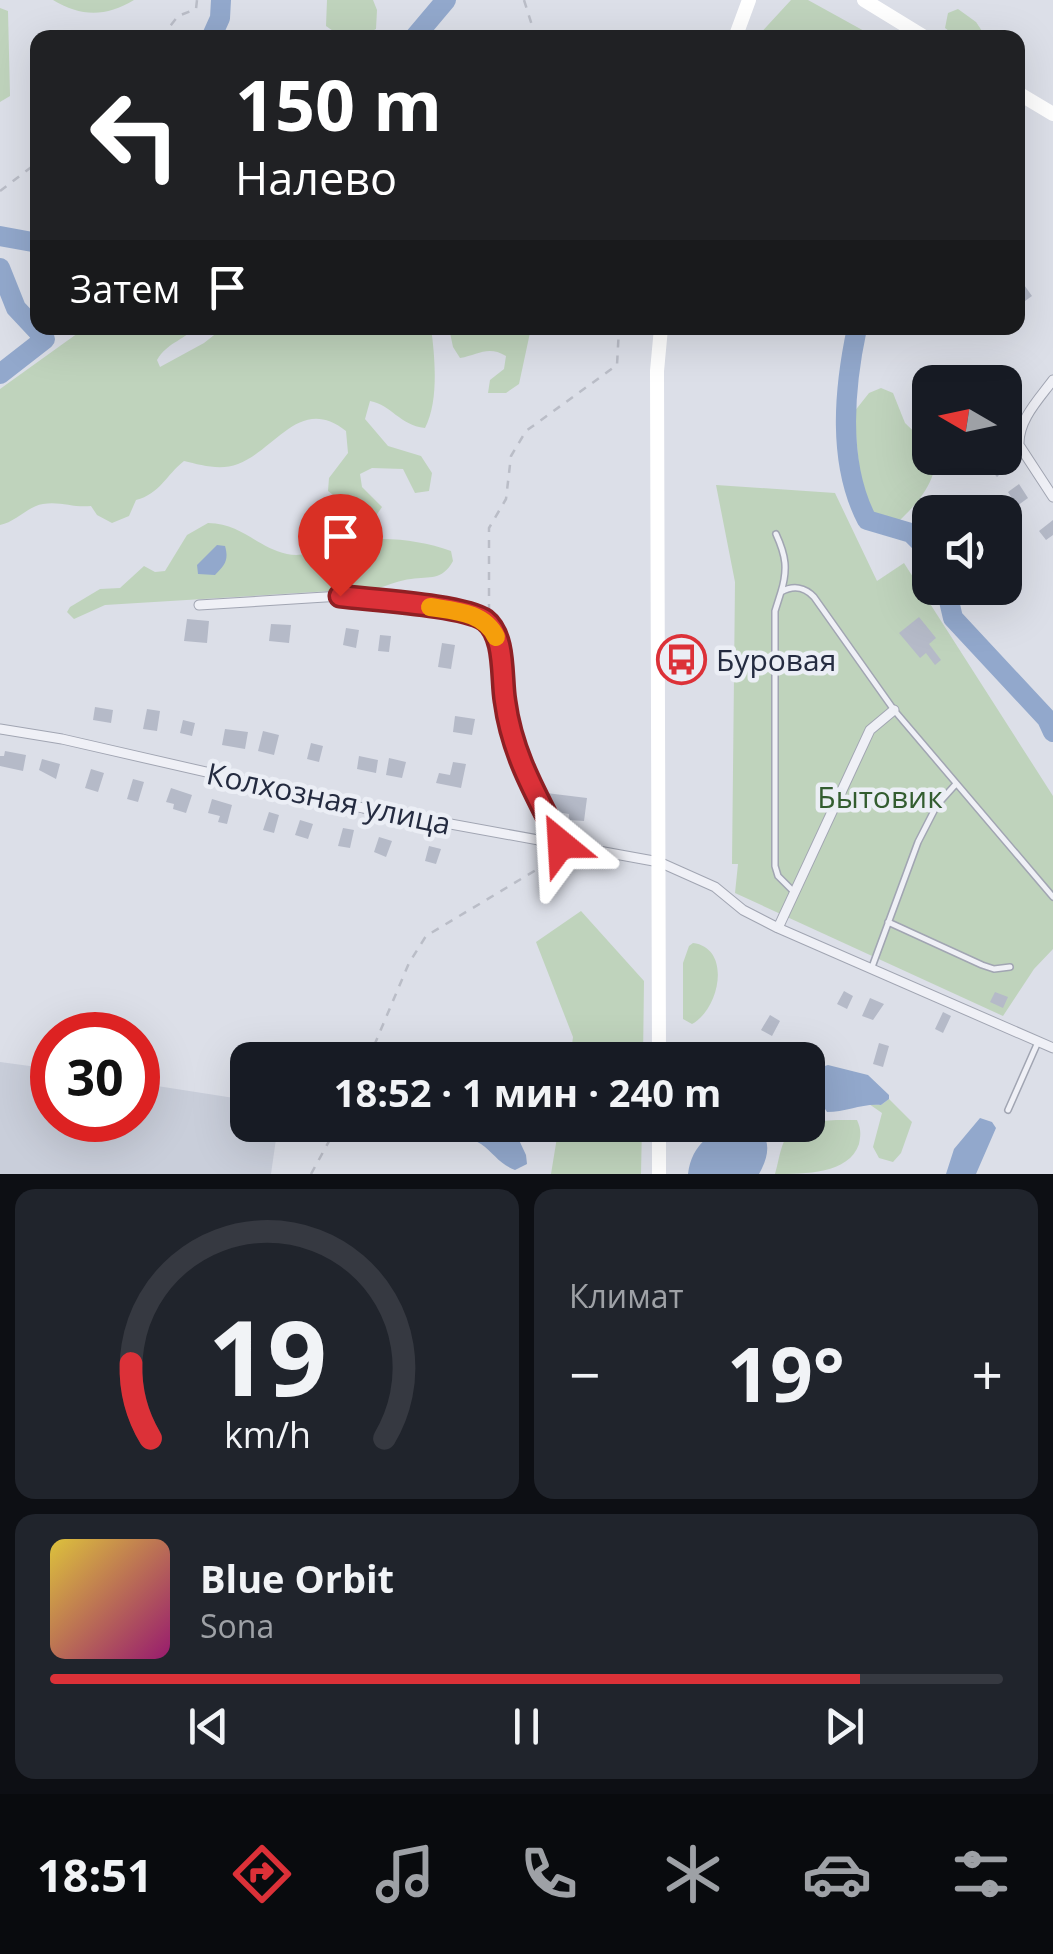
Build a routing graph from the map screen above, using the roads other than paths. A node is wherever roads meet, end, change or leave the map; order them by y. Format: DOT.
graph roads {
  1 [pos="749,0"];
  2 [pos="864,0"];
  3 [pos="738,30"];
  4 [pos="913,30"];
  5 [pos="1025,96"];
  6 [pos="1053,114"];
  7 [pos="660,335"];
  8 [pos="1053,380"];
  9 [pos="1053,497"];
  10 [pos="776,534"];
  11 [pos="781,592"];
  12 [pos="199,605"];
  13 [pos="894,710"];
  14 [pos="0,730"];
  15 [pos="955,784"];
  16 [pos="561,844"];
  17 [pos="659,862"];
  18 [pos="793,891"];
  19 [pos="1053,896"];
  20 [pos="888,922"];
  21 [pos="778,928"];
  22 [pos="1010,967"];
  23 [pos="870,970"];
  24 [pos="659,1042"];
  25 [pos="1038,1042"];
  26 [pos="1053,1048"];
  27 [pos="1008,1110"];
  28 [pos="659,1142"];
  29 [pos="659,1174"];
  1 -- 3 [label="main road"];
  2 -- 4 [label="main road"];
  5 -- 6 [label="main road"];
  7 -- 17 [label="main road"];
  8 -- 9 [label="street"];
  10 -- 11 [label="lane"];
  11 -- 13 [label="lane"];
  11 -- 18 [label="lane"];
  12 -- 16 [label="street"];
  13 -- 15 [label="lane"];
  13 -- 18 [label="street"];
  14 -- 16 [label="street, Колхозная улица"];
  15 -- 19 [label="lane"];
  15 -- 20 [label="lane"];
  16 -- 17 [label="street, Колхозная улица"];
  17 -- 21 [label="street, Колхозная улица"];
  17 -- 24 [label="main road"];
  18 -- 21 [label="street"];
  20 -- 22 [label="lane"];
  20 -- 23 [label="lane"];
  21 -- 23 [label="street, Колхозная улица"];
  23 -- 25 [label="street, Колхозная улица"];
  25 -- 26 [label="street, Колхозная улица"];
  25 -- 27 [label="lane"];
  28 -- 29 [label="main road"];
}
